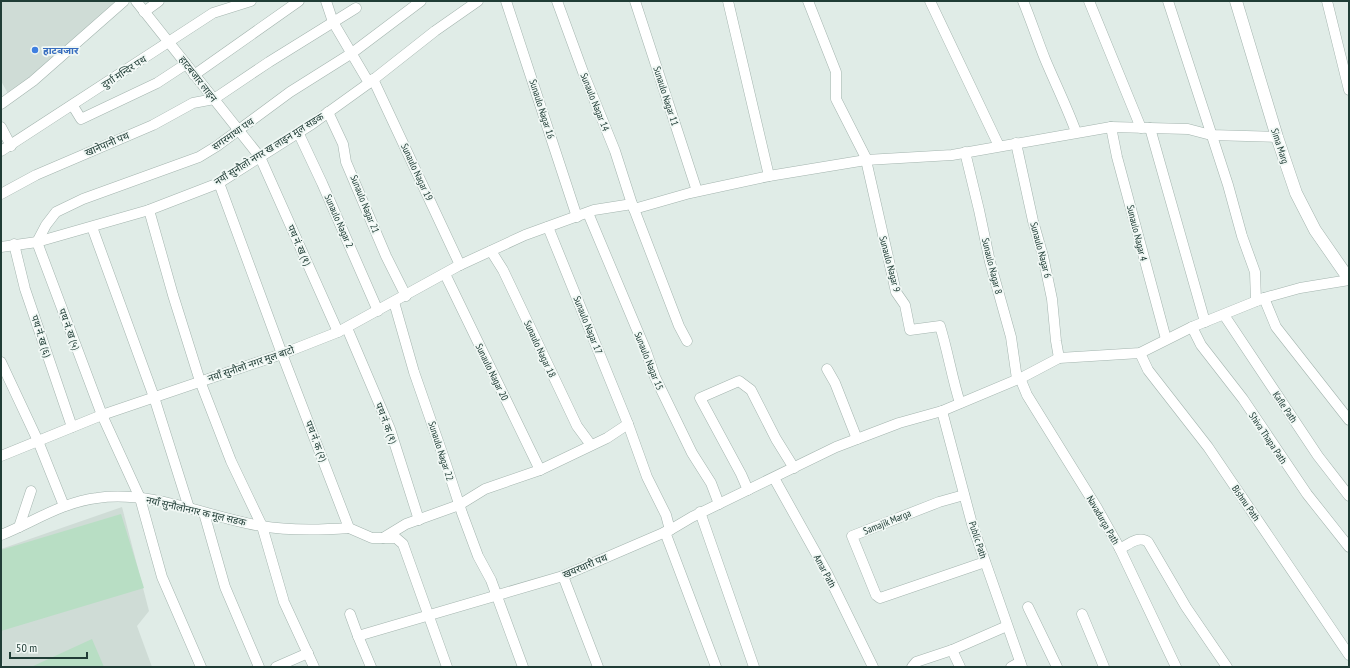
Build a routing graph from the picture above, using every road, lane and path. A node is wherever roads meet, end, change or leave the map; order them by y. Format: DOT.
graph roads {
  1 [pos="124,1"];
  2 [pos="136,1"];
  3 [pos="159,1"];
  4 [pos="251,1"];
  5 [pos="299,1"];
  6 [pos="326,1"];
  7 [pos="421,1"];
  8 [pos="478,1"];
  9 [pos="506,1"];
  10 [pos="557,1"];
  11 [pos="635,1"];
  12 [pos="728,1"];
  13 [pos="808,1"];
  14 [pos="930,1"];
  15 [pos="1023,1"];
  16 [pos="1089,1"];
  17 [pos="1168,1"];
  18 [pos="1236,1"];
  19 [pos="1327,1"];
  20 [pos="356,8"];
  21 [pos="144,12"];
  22 [pos="333,22"];
  23 [pos="169,43"];
  24 [pos="352,53"];
  25 [pos="186,64"];
  26 [pos="194,75"];
  27 [pos="371,81"];
  28 [pos="1349,90"];
  29 [pos="214,99"];
  30 [pos="1,104"];
  31 [pos="73,106"];
  32 [pos="328,112"];
  33 [pos="1,127"];
  34 [pos="1111,127"];
  35 [pos="1146,128"];
  36 [pos="238,131"];
  37 [pos="298,132"];
  38 [pos="1076,132"];
  39 [pos="1211,135"];
  40 [pos="1277,137"];
  41 [pos="1016,143"];
  42 [pos="11,146"];
  43 [pos="999,146"];
  44 [pos="1,151"];
  45 [pos="965,152"];
  46 [pos="260,157"];
  47 [pos="866,160"];
  48 [pos="769,176"];
  49 [pos="219,183"];
  50 [pos="697,191"];
  51 [pos="1,194"];
  52 [pos="633,206"];
  53 [pos="149,210"];
  54 [pos="588,213"];
  55 [pos="577,217"];
  56 [pos="92,227"];
  57 [pos="548,227"];
  58 [pos="37,242"];
  59 [pos="14,244"];
  60 [pos="1,247"];
  61 [pos="492,251"];
  62 [pos="1344,264"];
  63 [pos="460,265"];
  64 [pos="445,274"];
  65 [pos="1349,279"];
  66 [pos="406,296"];
  67 [pos="1260,299"];
  68 [pos="394,302"];
  69 [pos="378,311"];
  70 [pos="1224,315"];
  71 [pos="1205,322"];
  72 [pos="1192,326"];
  73 [pos="343,330"];
  74 [pos="1166,339"];
  75 [pos="687,341"];
  76 [pos="1140,353"];
  77 [pos="282,354"];
  78 [pos="1059,358"];
  79 [pos="1,362"];
  80 [pos="827,369"];
  81 [pos="1019,379"];
  82 [pos="200,381"];
  83 [pos="154,397"];
  84 [pos="960,403"];
  85 [pos="942,411"];
  86 [pos="102,415"];
  87 [pos="1349,420"];
  88 [pos="628,424"];
  89 [pos="72,427"];
  90 [pos="857,439"];
  91 [pos="38,441"];
  92 [pos="591,445"];
  93 [pos="1,456"];
  94 [pos="794,468"];
  95 [pos="540,470"];
  96 [pos="774,478"];
  97 [pos="748,490"];
  98 [pos="31,491"];
  99 [pos="964,495"];
  100 [pos="1349,496"];
  101 [pos="140,498"];
  102 [pos="719,504"];
  103 [pos="459,505"];
  104 [pos="64,506"];
  105 [pos="190,508"];
  106 [pos="700,512"];
  107 [pos="204,513"];
  108 [pos="419,520"];
  109 [pos="262,526"];
  110 [pos="19,528"];
  111 [pos="350,528"];
  112 [pos="668,531"];
  113 [pos="1,535"];
  114 [pos="383,538"];
  115 [pos="1349,547"];
  116 [pos="1120,549"];
  117 [pos="985,562"];
  118 [pos="563,576"];
  119 [pos="497,596"];
  120 [pos="1028,607"];
  121 [pos="350,614"];
  122 [pos="1082,614"];
  123 [pos="428,615"];
  124 [pos="1006,626"];
  125 [pos="358,636"];
  126 [pos="952,650"];
  127 [pos="308,653"];
  128 [pos="1349,655"];
  129 [pos="1018,665"];
  130 [pos="200,667"];
  131 [pos="259,667"];
  132 [pos="276,667"];
  133 [pos="314,667"];
  134 [pos="371,667"];
  135 [pos="447,667"];
  136 [pos="523,667"];
  137 [pos="598,667"];
  138 [pos="716,667"];
  139 [pos="754,667"];
  140 [pos="873,667"];
  141 [pos="912,667"];
  142 [pos="960,667"];
  143 [pos="1056,667"];
  144 [pos="1104,667"];
  145 [pos="1176,667"];
  146 [pos="1227,667"];
  1 -- 30 [label="street"];
  2 -- 21 [label="street, हाटबजार लाइन"];
  3 -- 21 [label="street"];
  4 -- 23 [label="street, दुर्गा मन्दिर पथ"];
  5 -- 26 [label="street"];
  6 -- 22 [label="street, Sunaulo Nagar 19"];
  7 -- 24 [label="street, सगरमाथा पथ"];
  8 -- 27 [label="street, नयाँ सुनौलो नगर ख लाइन मुल सडक"];
  9 -- 55 [label="street, Sunaulo Nagar 16"];
  10 -- 52 [label="street, Sunaulo Nagar 14"];
  11 -- 50 [label="street, Sunaulo Nagar 11"];
  12 -- 48 [label="street"];
  13 -- 47 [label="street"];
  14 -- 43 [label="street"];
  15 -- 38 [label="street"];
  16 -- 35 [label="street"];
  17 -- 39 [label="street"];
  18 -- 40 [label="street, Sima Marg"];
  19 -- 28 [label="street"];
  20 -- 22 [label="street"];
  21 -- 23 [label="street, हाटबजार लाइन"];
  22 -- 24 [label="street, Sunaulo Nagar 19"];
  22 -- 29 [label="street"];
  23 -- 25 [label="street, हाटबजार लाइन"];
  23 -- 31 [label="street, दुर्गा मन्दिर पथ"];
  24 -- 27 [label="street, Sunaulo Nagar 19"];
  24 -- 36 [label="street, सगरमाथा पथ"];
  25 -- 26 [label="street, हाटबजार लाइन"];
  25 -- 31 [label="street"];
  26 -- 29 [label="street, हाटबजार लाइन"];
  27 -- 32 [label="street, नयाँ सुनौलो नगर ख लाइन मुल सडक"];
  27 -- 63 [label="street, Sunaulo Nagar 19"];
  29 -- 36 [label="street, हाटबजार लाइन"];
  29 -- 51 [label="street, खानेपानी पथ"];
  31 -- 42 [label="street, दुर्गा मन्दिर पथ"];
  32 -- 37 [label="street, नयाँ सुनौलो नगर ख लाइन मुल सडक"];
  32 -- 66 [label="street, Sunaulo Nagar 21"];
  33 -- 42 [label="street"];
  34 -- 35 [label="street, नयाँ सुनौलो नगर मुल बाटो"];
  34 -- 38 [label="street, नयाँ सुनौलो नगर मुल बाटो"];
  34 -- 74 [label="street, Sunaulo Nagar 4"];
  35 -- 39 [label="street, नयाँ सुनौलो नगर मुल बाटो"];
  35 -- 71 [label="street"];
  36 -- 46 [label="street, हाटबजार लाइन"];
  36 -- 58 [label="street, सगरमाथा पथ"];
  37 -- 46 [label="street, नयाँ सुनौलो नगर ख लाइन मुल सडक"];
  37 -- 69 [label="street, Sunaulo Nagar 2"];
  38 -- 41 [label="street, नयाँ सुनौलो नगर मुल बाटो"];
  39 -- 40 [label="street, नयाँ सुनौलो नगर मुल बाटो"];
  39 -- 67 [label="street"];
  40 -- 62 [label="street, Sima Marg"];
  41 -- 43 [label="street, नयाँ सुनौलो नगर मुल बाटो"];
  41 -- 78 [label="street, Sunaulo Nagar 6"];
  42 -- 44 [label="street, दुर्गा मन्दिर पथ"];
  43 -- 45 [label="street, नयाँ सुनौलो नगर मुल बाटो"];
  45 -- 47 [label="street, नयाँ सुनौलो नगर मुल बाटो"];
  45 -- 81 [label="street, Sunaulo Nagar 8"];
  46 -- 49 [label="street, नयाँ सुनौलो नगर ख लाइन मुल सडक"];
  46 -- 73 [label="street, पथ नं. ख (१)"];
  47 -- 48 [label="street, नयाँ सुनौलो नगर मुल बाटो"];
  47 -- 84 [label="street, Sunaulo Nagar 9"];
  48 -- 50 [label="street, नयाँ सुनौलो नगर मुल बाटो"];
  49 -- 53 [label="street, नयाँ सुनौलो नगर ख लाइन मुल सडक"];
  49 -- 77 [label="street, पथ नं. क (२)"];
  50 -- 52 [label="street, नयाँ सुनौलो नगर मुल बाटो"];
  52 -- 54 [label="street, नयाँ सुनौलो नगर मुल बाटो"];
  52 -- 75 [label="street, Sunaulo Nagar 14"];
  53 -- 56 [label="street, नयाँ सुनौलो नगर ख लाइन मुल सडक"];
  53 -- 82 [label="street"];
  54 -- 55 [label="street, नयाँ सुनौलो नगर मुल बाटो"];
  54 -- 102 [label="street, Sunaulo Nagar 15"];
  55 -- 57 [label="street, नयाँ सुनौलो नगर मुल बाटो"];
  56 -- 58 [label="street, नयाँ सुनौलो नगर ख लाइन मुल सडक"];
  56 -- 83 [label="street"];
  57 -- 61 [label="street, नयाँ सुनौलो नगर मुल बाटो"];
  57 -- 88 [label="street, Sunaulo Nagar 17"];
  58 -- 59 [label="street, नयाँ सुनौलो नगर ख लाइन मुल सडक"];
  58 -- 86 [label="street, पथ नं. ख (५)"];
  59 -- 60 [label="street, नयाँ सुनौलो नगर ख लाइन मुल सडक"];
  59 -- 89 [label="street, पथ नं. ख (६)"];
  61 -- 63 [label="street, नयाँ सुनौलो नगर मुल बाटो"];
  61 -- 92 [label="street, Sunaulo Nagar 18"];
  62 -- 65 [label="street, Sima Marg"];
  63 -- 64 [label="street, नयाँ सुनौलो नगर मुल बाटो"];
  64 -- 66 [label="street, नयाँ सुनौलो नगर मुल बाटो"];
  64 -- 95 [label="street, Sunaulo Nagar 20"];
  65 -- 67 [label="street"];
  66 -- 68 [label="street, नयाँ सुनौलो नगर मुल बाटो"];
  67 -- 70 [label="street"];
  67 -- 87 [label="street"];
  68 -- 69 [label="street, नयाँ सुनौलो नगर मुल बाटो"];
  68 -- 103 [label="street, Sunaulo Nagar 22"];
  69 -- 73 [label="street, नयाँ सुनौलो नगर मुल बाटो"];
  70 -- 71 [label="street"];
  70 -- 100 [label="street, Kafle Path"];
  71 -- 72 [label="street"];
  72 -- 74 [label="street"];
  72 -- 115 [label="street, Shiva Thapa Path"];
  73 -- 77 [label="street, नयाँ सुनौलो नगर मुल बाटो"];
  73 -- 108 [label="street, पथ नं. क (१)"];
  74 -- 76 [label="street"];
  76 -- 78 [label="street"];
  76 -- 128 [label="street, Bishnu Path"];
  77 -- 82 [label="street, नयाँ सुनौलो नगर मुल बाटो"];
  77 -- 111 [label="street, पथ नं. क (२)"];
  78 -- 81 [label="street, खयरघारी पथ"];
  79 -- 91 [label="street"];
  80 -- 90 [label="street"];
  81 -- 84 [label="street, खयरघारी पथ"];
  81 -- 116 [label="street, Navadurga Path"];
  82 -- 83 [label="street, नयाँ सुनौलो नगर मुल बाटो"];
  82 -- 109 [label="street"];
  83 -- 86 [label="street, नयाँ सुनौलो नगर मुल बाटो"];
  83 -- 105 [label="street"];
  84 -- 85 [label="street, खयरघारी पथ"];
  85 -- 90 [label="street, खयरघारी पथ"];
  85 -- 99 [label="street, Public Path"];
  86 -- 89 [label="street, नयाँ सुनौलो नगर मुल बाटो"];
  86 -- 101 [label="street, पथ नं. ख (५)"];
  88 -- 92 [label="street"];
  88 -- 112 [label="street, Sunaulo Nagar 17"];
  89 -- 91 [label="street, नयाँ सुनौलो नगर मुल बाटो"];
  90 -- 94 [label="street, खयरघारी पथ"];
  91 -- 93 [label="street, नयाँ सुनौलो नगर मुल बाटो"];
  91 -- 104 [label="street"];
  92 -- 95 [label="street"];
  94 -- 96 [label="street, खयरघारी पथ"];
  94 -- 97 [label="street"];
  95 -- 103 [label="street"];
  96 -- 97 [label="street, खयरघारी पथ"];
  96 -- 140 [label="street, Amar Path"];
  97 -- 102 [label="street, खयरघारी पथ"];
  98 -- 110 [label="street"];
  99 -- 117 [label="street, Public Path"];
  99 -- 117 [label="street, Samajik Marga"];
  101 -- 104 [label="street, नयाँ सुनौलोनगर क मूल सडक"];
  101 -- 105 [label="street, नयाँ सुनौलोनगर क मूल सडक"];
  101 -- 130 [label="street, पथ नं. ख (५)"];
  102 -- 106 [label="street, खयरघारी पथ"];
  103 -- 108 [label="street"];
  103 -- 119 [label="street, Sunaulo Nagar 22"];
  104 -- 110 [label="street, नयाँ सुनौलोनगर क मूल सडक"];
  105 -- 107 [label="street, नयाँ सुनौलोनगर क मूल सडक"];
  106 -- 112 [label="street, खयरघारी पथ"];
  106 -- 139 [label="street"];
  107 -- 109 [label="street, नयाँ सुनौलोनगर क मूल सडक"];
  107 -- 131 [label="street"];
  108 -- 114 [label="street"];
  109 -- 111 [label="street, नयाँ सुनौलोनगर क मूल सडक"];
  109 -- 127 [label="street"];
  110 -- 113 [label="street, नयाँ सुनौलोनगर क मूल सडक"];
  111 -- 114 [label="street"];
  112 -- 118 [label="street, खयरघारी पथ"];
  112 -- 138 [label="street, Sunaulo Nagar 17"];
  114 -- 123 [label="street"];
  116 -- 145 [label="street, Navadurga Path"];
  116 -- 146 [label="street"];
  117 -- 124 [label="street, Public Path"];
  118 -- 119 [label="street, खयरघारी पथ"];
  118 -- 137 [label="street"];
  119 -- 123 [label="street, खयरघारी पथ"];
  119 -- 136 [label="street, Sunaulo Nagar 22"];
  120 -- 143 [label="street"];
  121 -- 125 [label="street"];
  122 -- 144 [label="street"];
  123 -- 125 [label="street, खयरघारी पथ"];
  123 -- 135 [label="street"];
  124 -- 126 [label="street"];
  124 -- 129 [label="street, Public Path"];
  125 -- 134 [label="street"];
  126 -- 141 [label="street"];
  126 -- 142 [label="street"];
  127 -- 132 [label="street"];
  127 -- 133 [label="street"];
}
